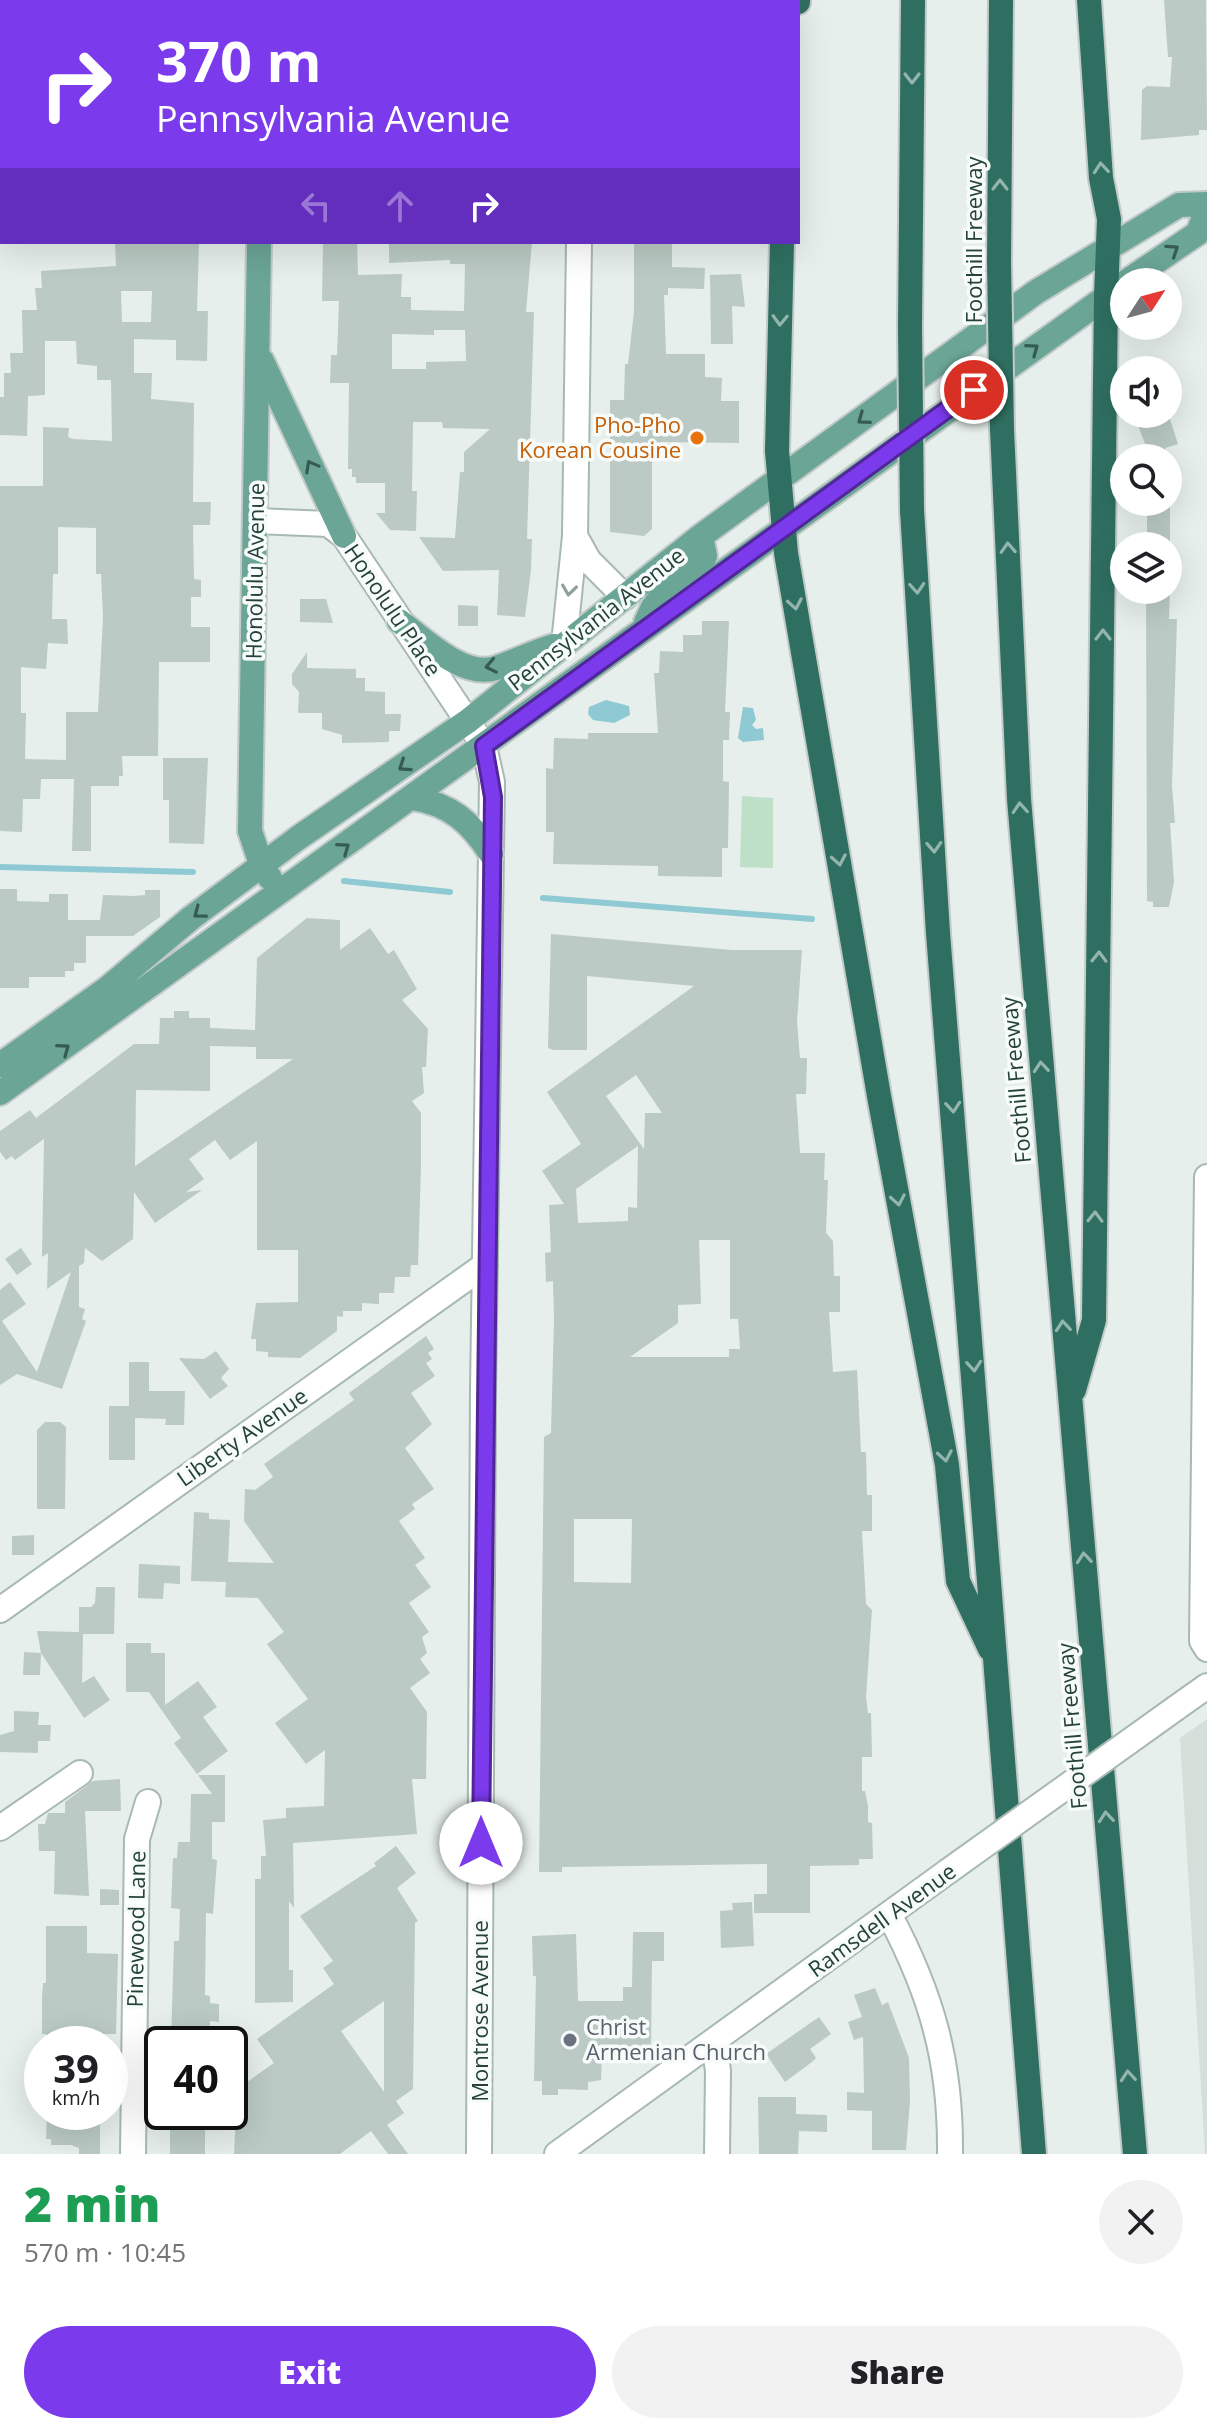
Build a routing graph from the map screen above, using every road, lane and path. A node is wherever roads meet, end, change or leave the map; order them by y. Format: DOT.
graph roads {
  1 [pos="913,0"];
  2 [pos="1001,0"];
  3 [pos="1089,0"];
  4 [pos="1207,206"];
  5 [pos="259,244"];
  6 [pos="579,244"];
  7 [pos="782,244"];
  8 [pos="1110,245"];
  9 [pos="1115,268"];
  10 [pos="1147,268"];
  11 [pos="1110,293"];
  12 [pos="1118,340"];
  13 [pos="258,351"];
  14 [pos="780,480"];
  15 [pos="256,521"];
  16 [pos="783,527"];
  17 [pos="344,536"];
  18 [pos="575,536"];
  19 [pos="701,536"];
  20 [pos="625,597"];
  21 [pos="399,621"];
  22 [pos="642,632"];
  23 [pos="564,644"];
  24 [pos="468,721"];
  25 [pos="484,746"];
  26 [pos="412,798"];
  27 [pos="491,854"];
  28 [pos="262,867"];
  29 [pos="280,893"];
  30 [pos="0,1065"];
  31 [pos="0,1093"];
  32 [pos="1207,1177"];
  33 [pos="485,1265"];
  34 [pos="1070,1403"];
  35 [pos="0,1610"];
  36 [pos="1207,1649"];
  37 [pos="998,1666"];
  38 [pos="1207,1686"];
  39 [pos="80,1773"];
  40 [pos="148,1802"];
  41 [pos="0,1828"];
  42 [pos="889,1914"];
  43 [pos="714,2042"];
  44 [pos="133,2154"];
  45 [pos="479,2154"];
  46 [pos="557,2154"];
  47 [pos="717,2154"];
  48 [pos="950,2154"];
  49 [pos="1034,2154"];
  50 [pos="1135,2154"];
  1 -- 37 [label="highway, one-way, bridge"];
  34 -- 2 [label="highway, Foothill Freeway, one-way, bridge"];
  8 -- 3 [label="highway, one-way"];
  4 -- 8 [label="main road, Pennsylvania Avenue"];
  10 -- 4 [label="main road, Pennsylvania Avenue, one-way"];
  5 -- 13 [label="main road, Honolulu Avenue"];
  6 -- 18 [label="street"];
  7 -- 14 [label="highway, one-way"];
  8 -- 9 [label="highway"];
  8 -- 14 [label="main road, Pennsylvania Avenue, one-way"];
  16 -- 11 [label="main road, Pennsylvania Avenue, one-way"];
  34 -- 12 [label="highway, one-way"];
  13 -- 15 [label="main road, Honolulu Avenue"];
  17 -- 13 [label="main road, one-way"];
  14 -- 16 [label="highway"];
  14 -- 19 [label="main road, Pennsylvania Avenue"];
  15 -- 17 [label="street, Honolulu Place"];
  15 -- 28 [label="main road, Honolulu Avenue"];
  16 -- 22 [label="main road, Pennsylvania Avenue"];
  16 -- 37 [label="highway, one-way"];
  17 -- 21 [label="street, Honolulu Place"];
  18 -- 20 [label="street"];
  18 -- 23 [label="street, one-way"];
  19 -- 20 [label="main road, Pennsylvania Avenue"];
  19 -- 22 [label="main road"];
  20 -- 23 [label="main road, Pennsylvania Avenue"];
  23 -- 21 [label="main road, one-way"];
  21 -- 24 [label="street, Honolulu Place"];
  22 -- 25 [label="main road, Pennsylvania Avenue"];
  23 -- 24 [label="main road, Pennsylvania Avenue"];
  24 -- 25 [label="street, Montrose Avenue"];
  24 -- 28 [label="main road, Pennsylvania Avenue, one-way"];
  25 -- 26 [label="main road, Pennsylvania Avenue"];
  25 -- 27 [label="street, Montrose Avenue"];
  26 -- 27 [label="main road"];
  29 -- 26 [label="main road, Pennsylvania Avenue, one-way"];
  27 -- 33 [label="street, Montrose Avenue"];
  28 -- 29 [label="main road, Honolulu Avenue"];
  28 -- 30 [label="main road, Pennsylvania Avenue, one-way"];
  31 -- 29 [label="main road, Pennsylvania Avenue, one-way"];
  32 -- 36 [label="street"];
  33 -- 35 [label="street, Liberty Avenue"];
  33 -- 45 [label="street, Montrose Avenue"];
  50 -- 34 [label="highway, Foothill Freeway, one-way"];
  37 -- 49 [label="highway"];
  38 -- 42 [label="street, Ramsdell Avenue, bridge"];
  39 -- 41 [label="street"];
  40 -- 44 [label="street, Pinewood Lane"];
  42 -- 43 [label="street, Ramsdell Avenue"];
  42 -- 48 [label="street"];
  43 -- 46 [label="street, Ramsdell Avenue"];
  43 -- 47 [label="street"];
}
